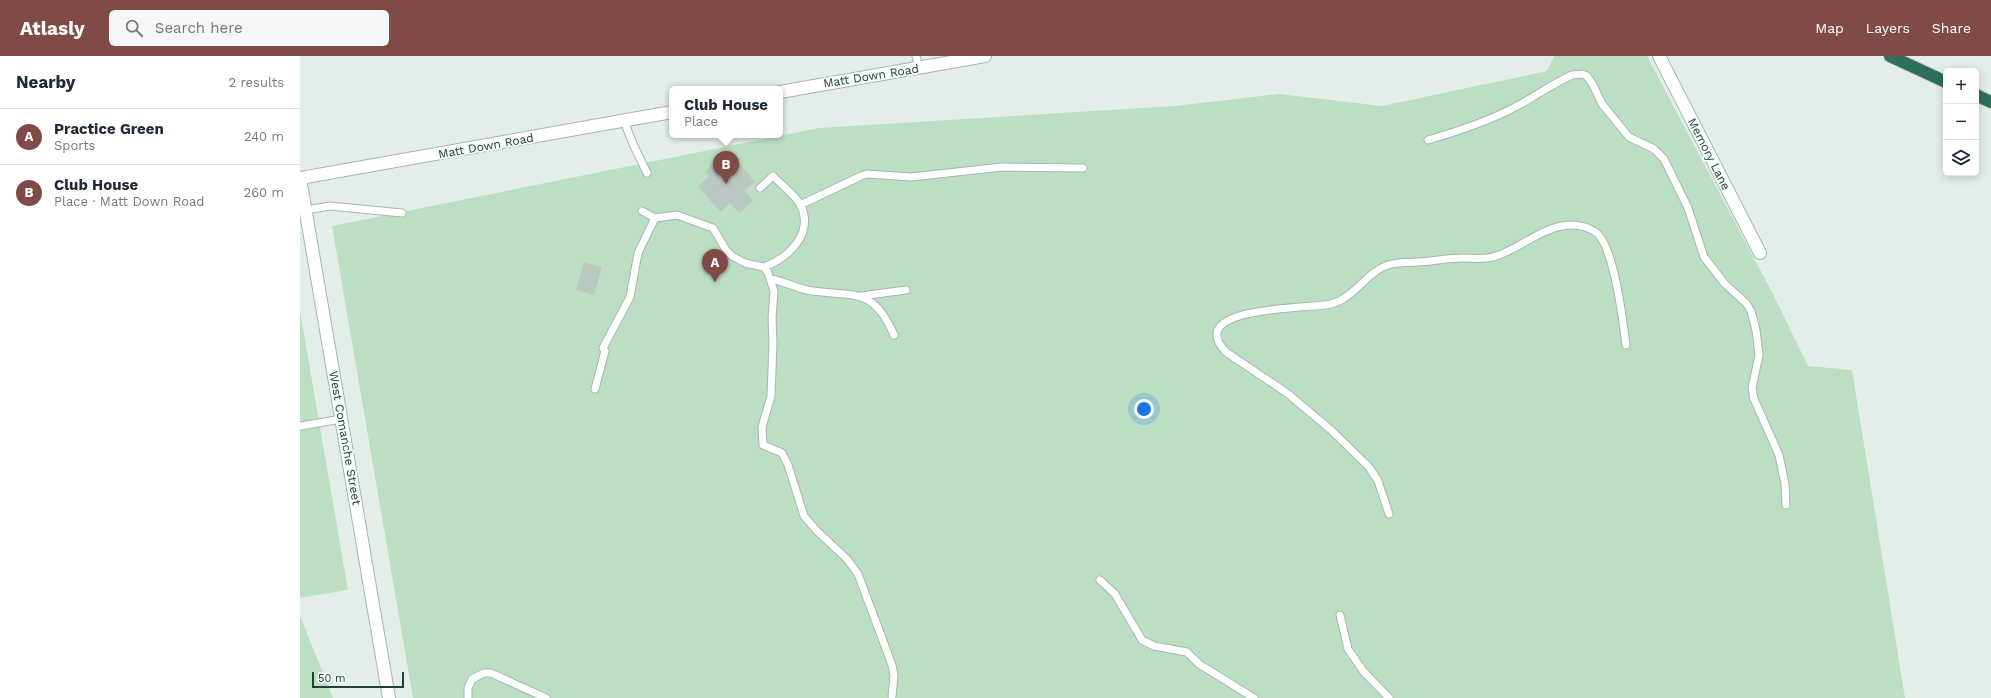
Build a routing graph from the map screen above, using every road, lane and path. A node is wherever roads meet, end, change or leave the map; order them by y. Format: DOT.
graph roads {
  1 [pos="916,56"];
  2 [pos="985,56"];
  3 [pos="1659,56"];
  4 [pos="1890,56"];
  5 [pos="919,69"];
  6 [pos="1943,81"];
  7 [pos="783,92"];
  8 [pos="1979,96"];
  9 [pos="1991,102"];
  10 [pos="669,113"];
  11 [pos="624,121"];
  12 [pos="1428,140"];
  13 [pos="1083,168"];
  14 [pos="648,173"];
  15 [pos="300,178"];
  16 [pos="760,188"];
  17 [pos="800,205"];
  18 [pos="306,210"];
  19 [pos="642,211"];
  20 [pos="402,213"];
  21 [pos="655,218"];
  22 [pos="1760,253"];
  23 [pos="764,268"];
  24 [pos="771,279"];
  25 [pos="906,290"];
  26 [pos="861,296"];
  27 [pos="894,335"];
  28 [pos="1626,345"];
  29 [pos="595,389"];
  30 [pos="342,419"];
  31 [pos="300,426"];
  32 [pos="1786,505"];
  33 [pos="1390,514"];
  34 [pos="1100,580"];
  35 [pos="1340,615"];
  36 [pos="892,696"];
  37 [pos="389,698"];
  38 [pos="468,698"];
  39 [pos="546,698"];
  40 [pos="1254,698"];
  41 [pos="1389,698"];
  1 -- 5 [label="lane"];
  2 -- 5 [label="street, Matt Down Road"];
  3 -- 22 [label="street, Memory Lane"];
  4 -- 6 [label="highway"];
  5 -- 7 [label="street, Matt Down Road"];
  8 -- 9 [label="highway"];
  10 -- 11 [label="street, Matt Down Road"];
  11 -- 14 [label="lane"];
  11 -- 15 [label="street, Matt Down Road"];
  12 -- 32 [label="lane"];
  13 -- 17 [label="lane"];
  15 -- 18 [label="street, West Comanche Street"];
  16 -- 17 [label="lane"];
  17 -- 23 [label="lane"];
  18 -- 20 [label="lane"];
  18 -- 30 [label="street, West Comanche Street"];
  19 -- 21 [label="lane"];
  21 -- 23 [label="lane"];
  21 -- 29 [label="lane"];
  23 -- 24 [label="lane"];
  24 -- 26 [label="lane"];
  24 -- 36 [label="lane"];
  25 -- 26 [label="lane"];
  26 -- 27 [label="lane"];
  28 -- 33 [label="lane"];
  30 -- 31 [label="lane"];
  30 -- 37 [label="street, West Comanche Street"];
  34 -- 40 [label="lane"];
  35 -- 41 [label="lane"];
  38 -- 39 [label="lane"];
}
